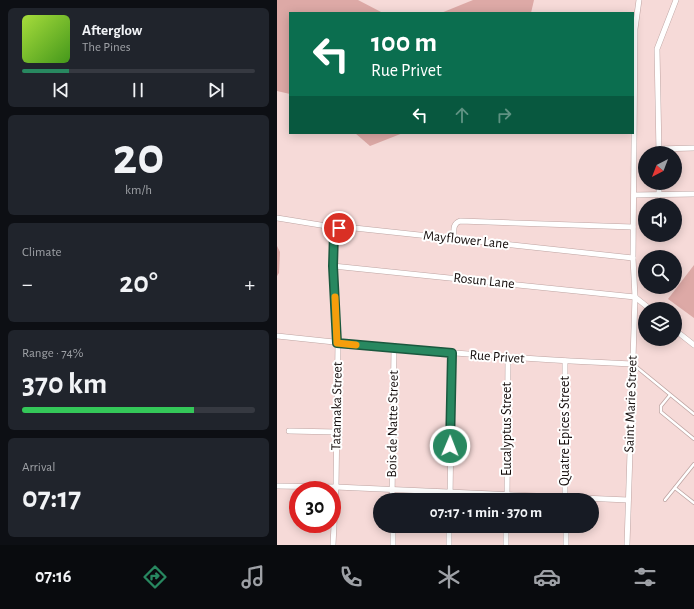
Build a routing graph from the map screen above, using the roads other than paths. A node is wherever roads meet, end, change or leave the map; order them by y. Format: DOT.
graph roads {
  1 [pos="639,0"];
  2 [pos="676,0"];
  3 [pos="634,120"];
  4 [pos="659,146"];
  5 [pos="694,148"];
  6 [pos="682,149"];
  7 [pos="659,190"];
  8 [pos="694,194"];
  9 [pos="634,195"];
  10 [pos="659,195"];
  11 [pos="277,218"];
  12 [pos="633,227"];
  13 [pos="339,228"];
  14 [pos="454,238"];
  15 [pos="633,258"];
  16 [pos="333,266"];
  17 [pos="635,297"];
  18 [pos="641,302"];
  19 [pos="277,336"];
  20 [pos="682,336"];
  21 [pos="337,343"];
  22 [pos="694,345"];
  23 [pos="394,348"];
  24 [pos="452,353"];
  25 [pos="508,358"];
  26 [pos="565,361"];
  27 [pos="632,364"];
  28 [pos="670,394"];
  29 [pos="694,414"];
  30 [pos="289,431"];
  31 [pos="337,432"];
  32 [pos="694,439"];
  33 [pos="694,464"];
  34 [pos="336,481"];
  35 [pos="277,486"];
  36 [pos="289,486"];
  37 [pos="341,487"];
  38 [pos="675,488"];
  39 [pos="392,490"];
  40 [pos="450,492"];
  41 [pos="461,493"];
  42 [pos="507,493"];
  43 [pos="565,493"];
  44 [pos="599,500"];
  45 [pos="628,500"];
  46 [pos="665,500"];
  47 [pos="694,503"];
  48 [pos="334,533"];
  49 [pos="393,533"];
  50 [pos="449,533"];
  51 [pos="506,533"];
  52 [pos="566,533"];
  53 [pos="333,545"];
  54 [pos="393,545"];
  55 [pos="449,545"];
  56 [pos="506,545"];
  57 [pos="566,545"];
  58 [pos="627,545"];
  1 -- 3 [label="street, Saint Marie Street"];
  2 -- 4 [label="street"];
  3 -- 9 [label="street, Saint Marie Street"];
  5 -- 6 [label="street"];
  7 -- 10 [label="street"];
  8 -- 10 [label="street"];
  9 -- 10 [label="street"];
  9 -- 12 [label="street, Saint Marie Street"];
  11 -- 13 [label="street, Mayflower Lane"];
  12 -- 14 [label="street"];
  12 -- 15 [label="street, Saint Marie Street"];
  13 -- 14 [label="street, Mayflower Lane"];
  13 -- 16 [label="street"];
  14 -- 15 [label="street, Mayflower Lane"];
  15 -- 17 [label="street, Saint Marie Street"];
  16 -- 17 [label="street, Rosun Lane"];
  16 -- 21 [label="street, Tatamaka Street"];
  17 -- 18 [label="street"];
  17 -- 27 [label="street, Saint Marie Street"];
  19 -- 21 [label="street, Rue Privet"];
  20 -- 22 [label="street"];
  21 -- 23 [label="street, Rue Privet"];
  21 -- 31 [label="street, Tatamaka Street"];
  23 -- 24 [label="street, Rue Privet"];
  23 -- 39 [label="street, Bois de Natte Street"];
  24 -- 25 [label="street, Rue Privet"];
  24 -- 40 [label="street"];
  25 -- 26 [label="street, Rue Privet"];
  25 -- 42 [label="street, Eucalyptus Street"];
  26 -- 27 [label="street, Rue Privet"];
  26 -- 43 [label="street, Quatre Epices Street"];
  27 -- 28 [label="lane"];
  27 -- 45 [label="street, Saint Marie Street"];
  28 -- 29 [label="lane"];
  28 -- 32 [label="lane"];
  30 -- 31 [label="street"];
  31 -- 34 [label="street, Tatamaka Street"];
  33 -- 38 [label="lane"];
  35 -- 36 [label="street"];
  37 -- 39 [label="street"];
  38 -- 46 [label="lane"];
  38 -- 47 [label="lane"];
  39 -- 40 [label="street"];
  40 -- 41 [label="street"];
  44 -- 45 [label="street"];
  45 -- 58 [label="street, Saint Marie Street"];
  48 -- 53 [label="street, Tatamaka Street"];
  49 -- 54 [label="street"];
  50 -- 55 [label="street"];
  51 -- 56 [label="street"];
  52 -- 57 [label="street"];
}
